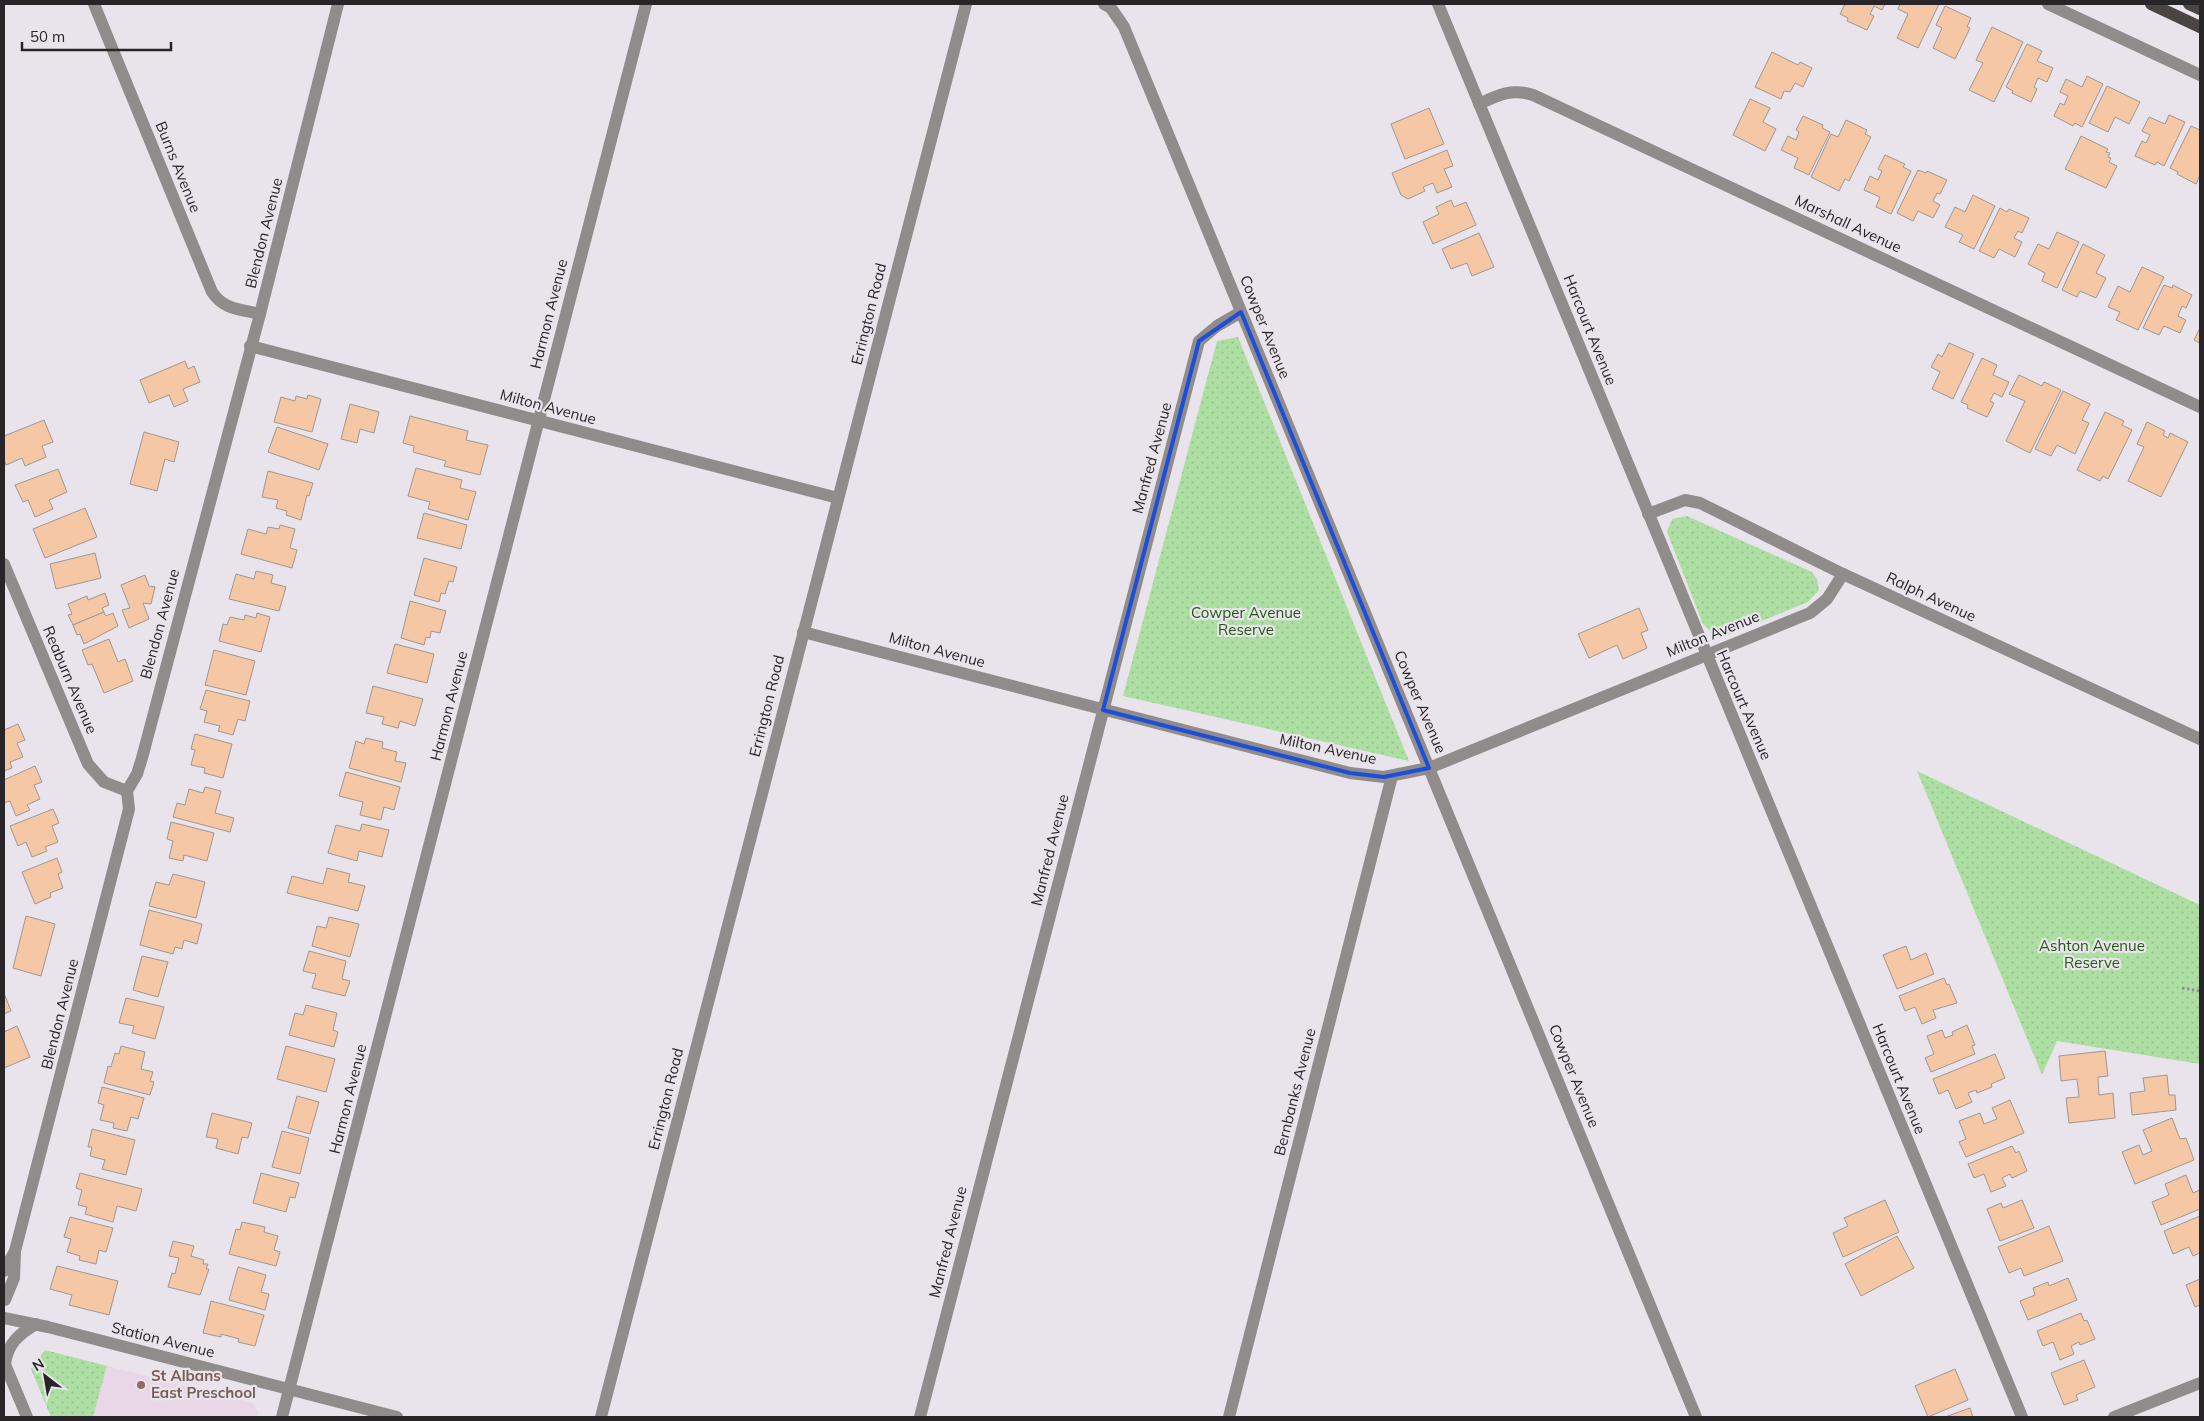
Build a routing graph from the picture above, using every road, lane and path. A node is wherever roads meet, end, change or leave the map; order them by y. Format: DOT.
graph roads {
  1 [pos="94,4"];
  2 [pos="338,4"];
  3 [pos="646,4"];
  4 [pos="966,4"];
  5 [pos="1104,4"];
  6 [pos="1438,4"];
  7 [pos="2048,4"];
  8 [pos="2151,4"];
  9 [pos="2189,4"];
  10 [pos="2200,9"];
  11 [pos="2200,27"];
  12 [pos="2200,75"];
  13 [pos="1479,104"];
  14 [pos="1241,312"];
  15 [pos="260,314"];
  16 [pos="250,346"];
  17 [pos="2200,407"];
  18 [pos="539,421"];
  19 [pos="838,498"];
  20 [pos="1648,514"];
  21 [pos="4,564"];
  22 [pos="1843,574"];
  23 [pos="803,632"];
  24 [pos="1706,654"];
  25 [pos="1103,710"];
  26 [pos="2200,739"];
  27 [pos="1429,768"];
  28 [pos="1392,776"];
  29 [pos="127,791"];
  30 [pos="2182,988"];
  31 [pos="2200,991"];
  32 [pos="15,1251"];
  33 [pos="4,1262"];
  34 [pos="4,1271"];
  35 [pos="4,1307"];
  36 [pos="36,1324"];
  37 [pos="4,1361"];
  38 [pos="2200,1382"];
  39 [pos="289,1390"];
  40 [pos="27,1417"];
  41 [pos="282,1417"];
  42 [pos="397,1417"];
  43 [pos="601,1417"];
  44 [pos="920,1417"];
  45 [pos="1229,1417"];
  46 [pos="1696,1417"];
  47 [pos="2022,1417"];
  48 [pos="2114,1417"];
  1 -- 15 [label="street, Burns Avenue"];
  2 -- 15 [label="street, Blendon Avenue"];
  3 -- 18 [label="street, Harmon Avenue"];
  4 -- 19 [label="street, Errington Road"];
  5 -- 14 [label="street, Cowper Avenue"];
  6 -- 13 [label="street, Harcourt Avenue"];
  7 -- 12 [label="street"];
  8 -- 11 [label="main road"];
  9 -- 10 [label="main road"];
  13 -- 17 [label="street, Marshall Avenue"];
  13 -- 20 [label="street, Harcourt Avenue"];
  14 -- 25 [label="street, Manfred Avenue"];
  14 -- 27 [label="street, Cowper Avenue"];
  15 -- 16 [label="street, Blendon Avenue"];
  16 -- 18 [label="street, Milton Avenue"];
  16 -- 29 [label="street, Blendon Avenue"];
  18 -- 19 [label="street, Milton Avenue"];
  18 -- 39 [label="street, Harmon Avenue"];
  19 -- 23 [label="street, Errington Road"];
  20 -- 22 [label="street, Ralph Avenue"];
  20 -- 24 [label="street, Harcourt Avenue"];
  21 -- 29 [label="street, Reaburn Avenue"];
  22 -- 24 [label="street, Milton Avenue"];
  22 -- 26 [label="street, Ralph Avenue"];
  23 -- 25 [label="street, Milton Avenue"];
  23 -- 43 [label="street, Errington Road"];
  24 -- 27 [label="street, Milton Avenue"];
  24 -- 47 [label="street, Harcourt Avenue"];
  25 -- 28 [label="street, Milton Avenue"];
  25 -- 44 [label="street, Manfred Avenue"];
  27 -- 28 [label="street, Milton Avenue"];
  27 -- 46 [label="street, Cowper Avenue"];
  28 -- 45 [label="street, Bernbanks Avenue"];
  29 -- 32 [label="street, Blendon Avenue"];
  30 -- 31 [label="path"];
  32 -- 33 [label="street"];
  32 -- 34 [label="street, Blendon Avenue"];
  32 -- 35 [label="street, Blendon Avenue"];
  35 -- 36 [label="street, Station Avenue"];
  36 -- 37 [label="street"];
  36 -- 39 [label="street, Station Avenue"];
  37 -- 40 [label="street"];
  38 -- 48 [label="street"];
  39 -- 41 [label="street, Harmon Avenue"];
  39 -- 42 [label="street, Station Avenue"];
}
